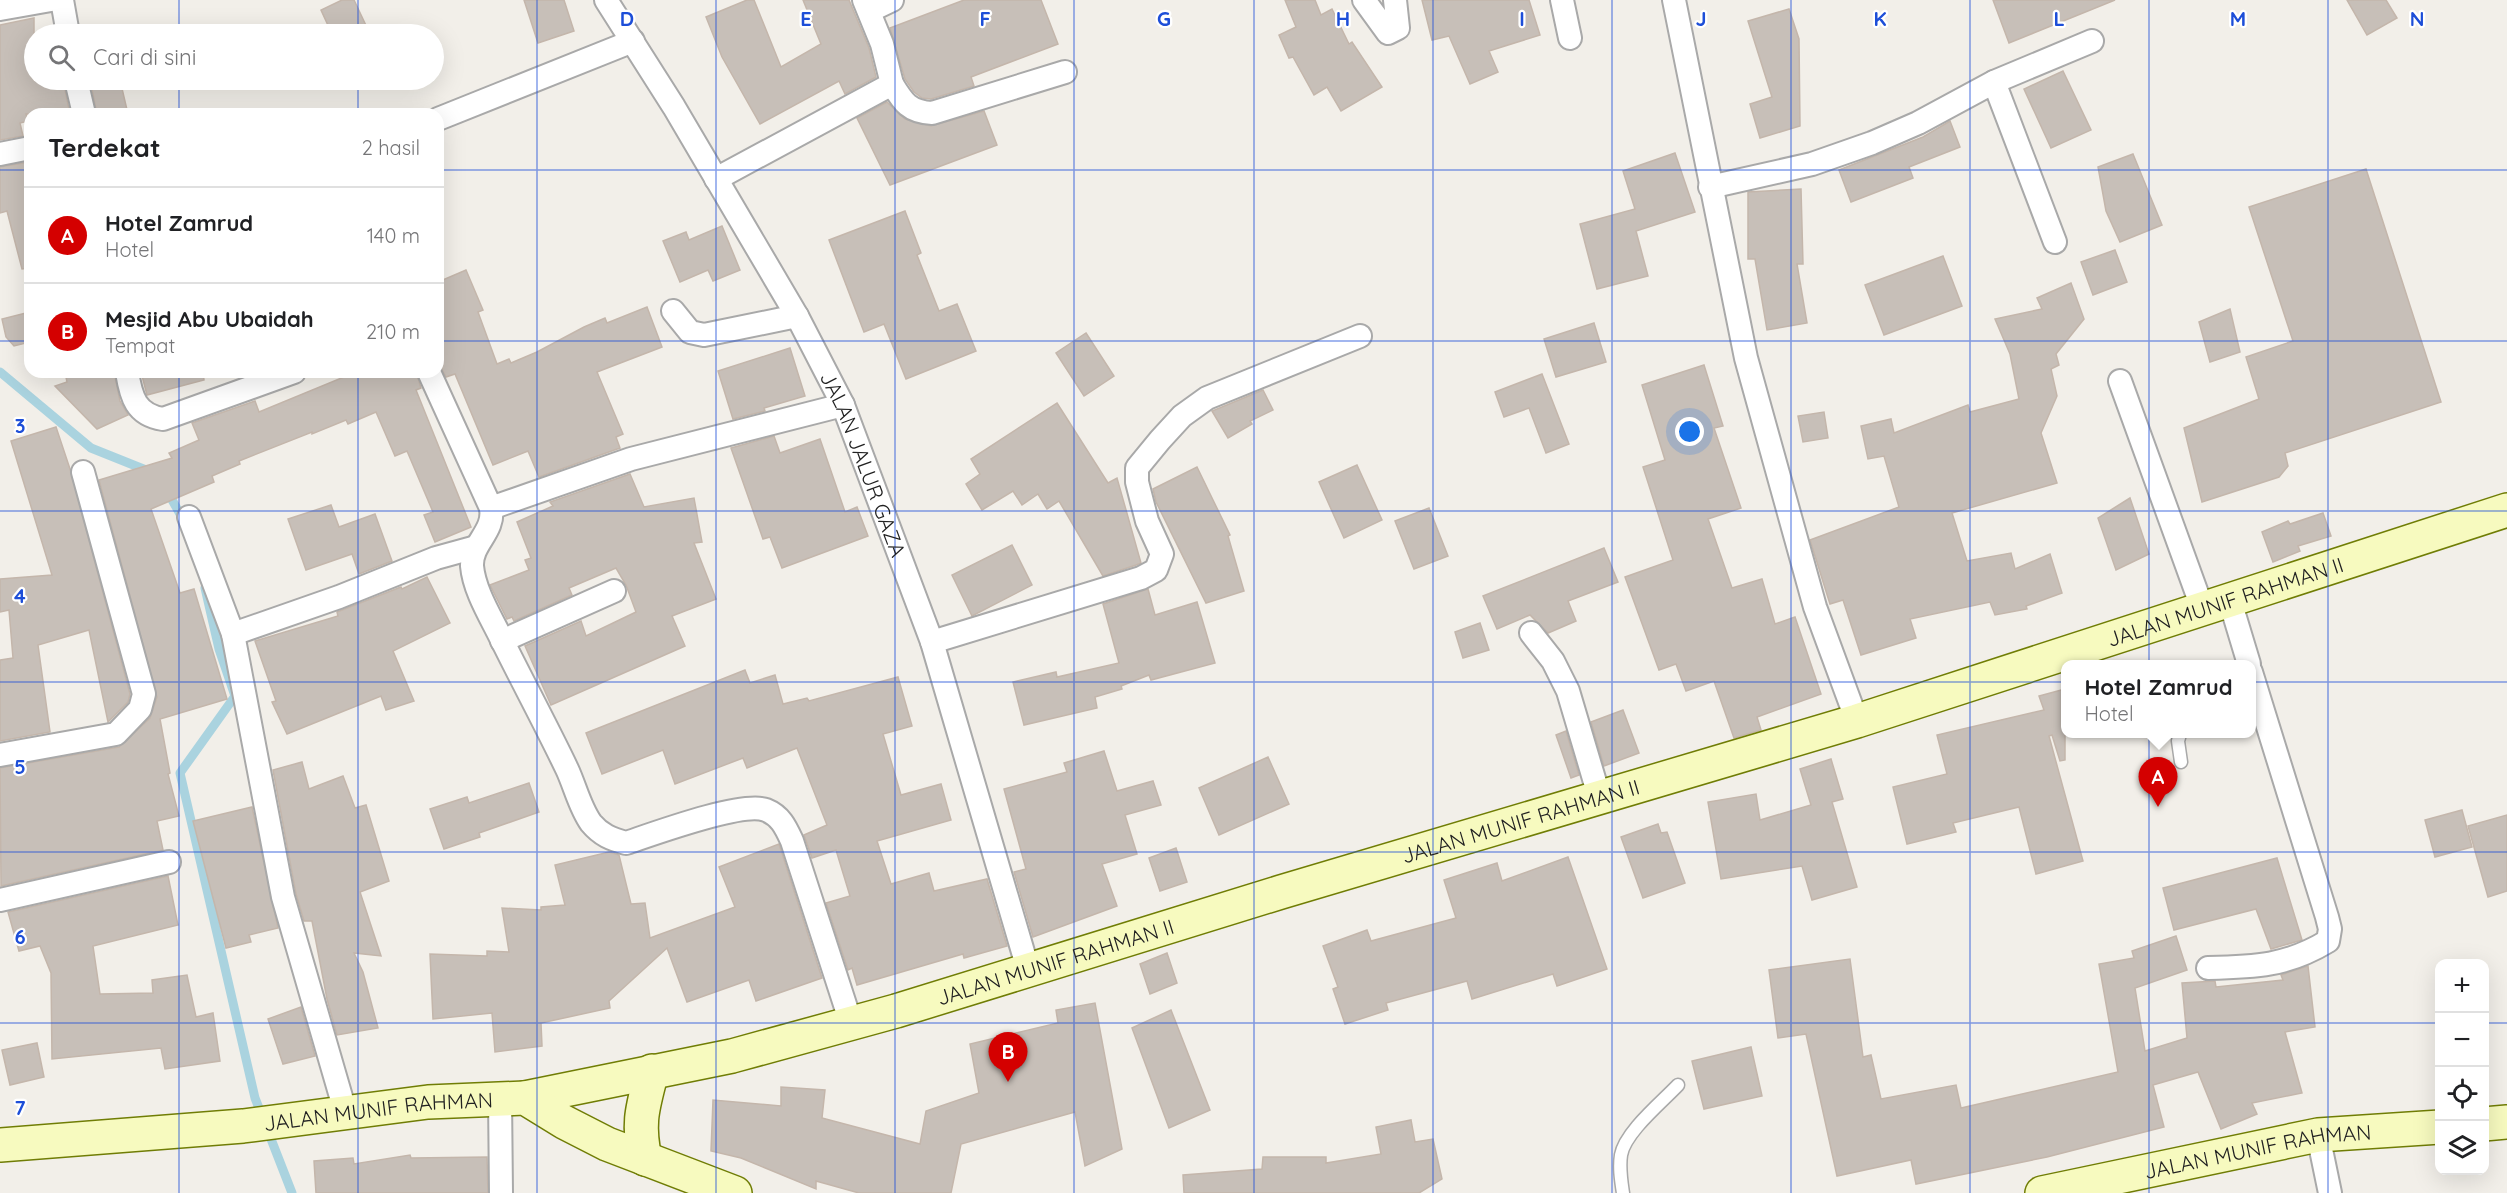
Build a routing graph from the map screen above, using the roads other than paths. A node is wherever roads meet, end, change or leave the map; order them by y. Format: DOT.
graph roads {
  1 [pos="51,0"];
  2 [pos="62,0"];
  3 [pos="606,0"];
  4 [pos="892,0"];
  5 [pos="1364,0"];
  6 [pos="1395,0"];
  7 [pos="1562,0"];
  8 [pos="1674,0"];
  9 [pos="866,5"];
  10 [pos="0,9"];
  11 [pos="66,24"];
  12 [pos="1570,38"];
  13 [pos="633,41"];
  14 [pos="2092,41"];
  15 [pos="1065,72"];
  16 [pos="1994,82"];
  17 [pos="892,84"];
  18 [pos="78,90"];
  19 [pos="83,108"];
  20 [pos="444,116"];
  21 [pos="24,149"];
  22 [pos="0,154"];
  23 [pos="716,179"];
  24 [pos="1710,187"];
  25 [pos="2055,242"];
  26 [pos="673,311"];
  27 [pos="797,316"];
  28 [pos="1360,336"];
  29 [pos="128,378"];
  30 [pos="277,378"];
  31 [pos="432,378"];
  32 [pos="2120,381"];
  33 [pos="843,405"];
  34 [pos="83,472"];
  35 [pos="491,508"];
  36 [pos="2507,510"];
  37 [pos="189,518"];
  38 [pos="476,547"];
  39 [pos="614,591"];
  40 [pos="2216,606"];
  41 [pos="1531,633"];
  42 [pos="233,634"];
  43 [pos="502,641"];
  44 [pos="932,642"];
  45 [pos="2247,660"];
  46 [pos="2256,692"];
  47 [pos="1857,721"];
  48 [pos="2179,738"];
  49 [pos="0,755"];
  50 [pos="2181,762"];
  51 [pos="1600,799"];
  52 [pos="169,862"];
  53 [pos="0,900"];
  54 [pos="2208,968"];
  55 [pos="1028,969"];
  56 [pos="851,1023"];
  57 [pos="652,1071"];
  58 [pos="1678,1085"];
  59 [pos="512,1098"];
  60 [pos="346,1114"];
  61 [pos="2507,1122"];
  62 [pos="2489,1124"];
  63 [pos="2435,1126"];
  64 [pos="2318,1135"];
  65 [pos="0,1145"];
  66 [pos="645,1159"];
  67 [pos="501,1193"];
  68 [pos="735,1193"];
  69 [pos="1623,1193"];
  70 [pos="2042,1193"];
  71 [pos="2330,1193"];
  1 -- 10 [label="street"];
  2 -- 11 [label="street"];
  3 -- 13 [label="street, JALAN JALUR GAZA"];
  4 -- 9 [label="street"];
  5 -- 6 [label="street"];
  7 -- 12 [label="street"];
  8 -- 24 [label="street"];
  9 -- 17 [label="street"];
  13 -- 20 [label="street"];
  13 -- 23 [label="street, JALAN JALUR GAZA"];
  14 -- 16 [label="street"];
  15 -- 17 [label="street"];
  16 -- 24 [label="street"];
  16 -- 25 [label="street"];
  17 -- 23 [label="street"];
  18 -- 19 [label="street"];
  21 -- 22 [label="street"];
  23 -- 27 [label="street, JALAN JALUR GAZA"];
  24 -- 47 [label="street"];
  26 -- 27 [label="street"];
  27 -- 33 [label="street, JALAN JALUR GAZA"];
  28 -- 44 [label="street"];
  29 -- 30 [label="street"];
  31 -- 35 [label="street"];
  32 -- 40 [label="street"];
  33 -- 35 [label="street"];
  33 -- 44 [label="street, JALAN JALUR GAZA"];
  34 -- 49 [label="street"];
  35 -- 38 [label="street"];
  36 -- 40 [label="street, JALAN MUNIF RAHMAN II"];
  37 -- 42 [label="street"];
  38 -- 42 [label="street"];
  38 -- 43 [label="street"];
  39 -- 43 [label="street"];
  40 -- 45 [label="street"];
  40 -- 47 [label="street, JALAN MUNIF RAHMAN II"];
  41 -- 51 [label="street"];
  42 -- 60 [label="street"];
  43 -- 56 [label="street"];
  44 -- 55 [label="street, JALAN JALUR GAZA"];
  46 -- 54 [label="street"];
  47 -- 51 [label="street, JALAN MUNIF RAHMAN II"];
  48 -- 50 [label="lane"];
  51 -- 55 [label="street, JALAN MUNIF RAHMAN II"];
  52 -- 53 [label="street"];
  55 -- 56 [label="street, JALAN MUNIF RAHMAN II"];
  56 -- 57 [label="street, JALAN MUNIF RAHMAN II"];
  57 -- 59 [label="street, JALAN MUNIF RAHMAN II"];
  57 -- 66 [label="street"];
  58 -- 69 [label="lane"];
  59 -- 60 [label="street, JALAN MUNIF RAHMAN"];
  59 -- 66 [label="street"];
  59 -- 67 [label="street"];
  60 -- 65 [label="street, JALAN MUNIF RAHMAN"];
  61 -- 62 [label="street"];
  63 -- 64 [label="street, JALAN MUNIF RAHMAN"];
  64 -- 70 [label="street, JALAN MUNIF RAHMAN"];
  64 -- 71 [label="street"];
  66 -- 68 [label="street"];
}
